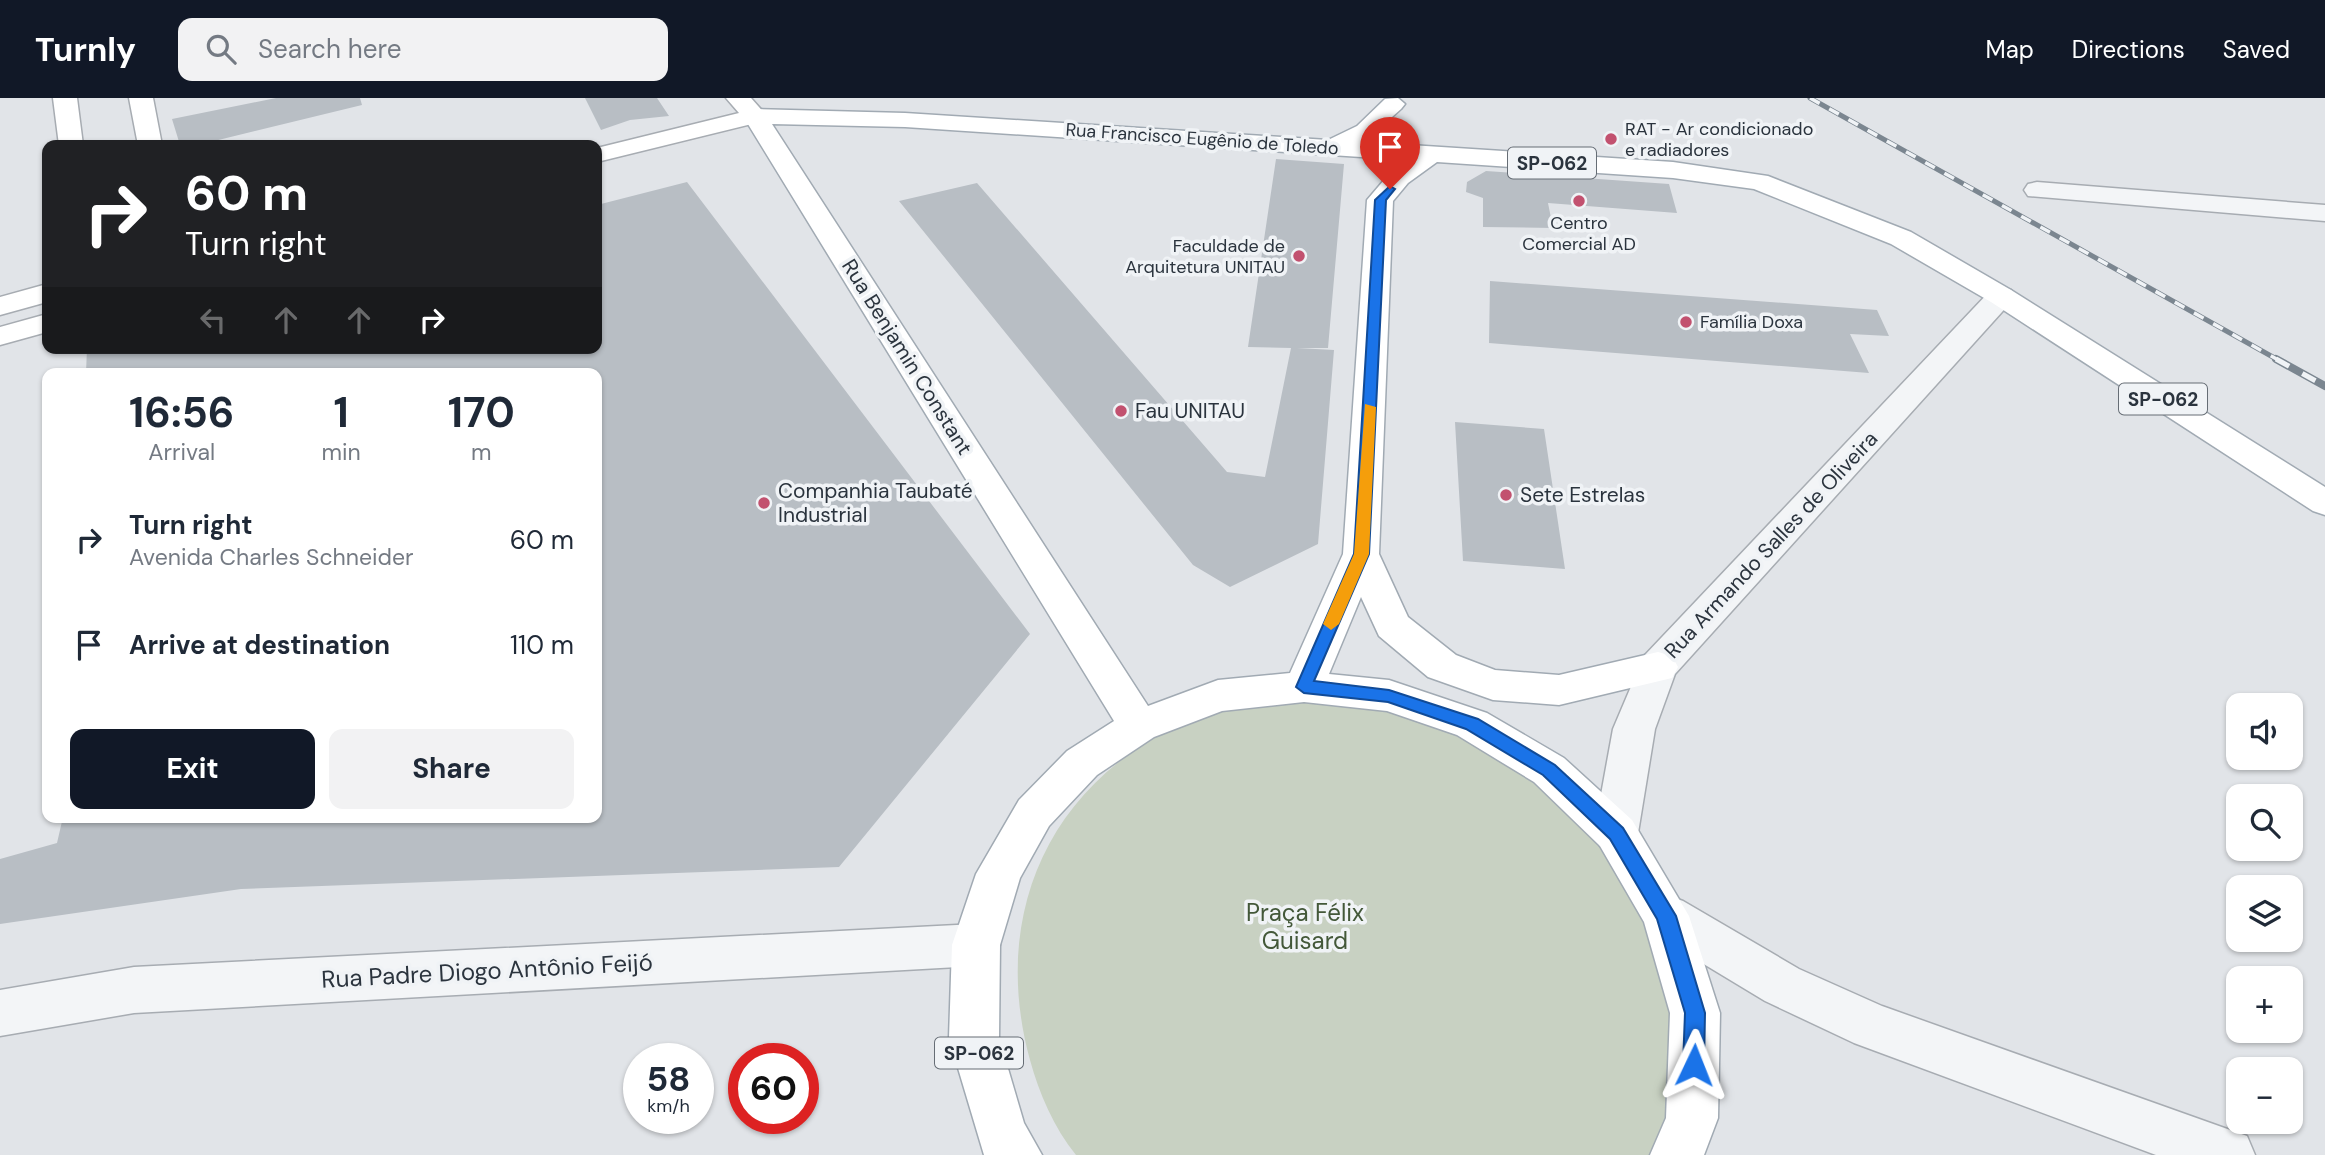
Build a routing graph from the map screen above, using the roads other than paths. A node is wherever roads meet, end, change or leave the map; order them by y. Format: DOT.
graph roads {
  1 [pos="65,98"];
  2 [pos="141,98"];
  3 [pos="1393,101"];
  4 [pos="754,117"];
  5 [pos="70,140"];
  6 [pos="149,140"];
  7 [pos="1331,148"];
  8 [pos="602,154"];
  9 [pos="1431,155"];
  10 [pos="602,176"];
  11 [pos="2037,190"];
  12 [pos="2325,213"];
  13 [pos="42,294"];
  14 [pos="2001,296"];
  15 [pos="0,306"];
  16 [pos="42,324"];
  17 [pos="0,336"];
  18 [pos="2325,503"];
  19 [pos="1361,554"];
  20 [pos="1658,667"];
  21 [pos="1304,687"];
  22 [pos="1139,726"];
  23 [pos="1616,833"];
  24 [pos="1666,916"];
  25 [pos="976,945"];
  26 [pos="0,1013"];
  27 [pos="1015,1155"];
  28 [pos="1677,1155"];
  29 [pos="2228,1155"];
  1 -- 5 [label="main road"];
  2 -- 6 [label="main road"];
  3 -- 7 [label="main road"];
  3 -- 9 [label="main road"];
  4 -- 7 [label="main road, Rua Francisco Eugênio de Toledo"];
  4 -- 8 [label="main road"];
  4 -- 10 [label="main road"];
  4 -- 22 [label="main road, Rua Benjamin Constant"];
  7 -- 9 [label="main road, Rua Francisco Eugênio de Toledo / SP-062"];
  9 -- 14 [label="main road, Rua Francisco Eugênio de Toledo / SP-062"];
  9 -- 19 [label="main road"];
  11 -- 12 [label="street"];
  13 -- 15 [label="main road"];
  14 -- 18 [label="main road, SP-062"];
  14 -- 20 [label="street, Rua Armando Salles de Oliveira"];
  16 -- 17 [label="main road"];
  19 -- 20 [label="main road"];
  19 -- 21 [label="main road"];
  20 -- 23 [label="street, Rua Armando Salles de Oliveira"];
  21 -- 22 [label="main road, SP-062"];
  21 -- 23 [label="main road, SP-062"];
  22 -- 25 [label="main road, SP-062"];
  23 -- 24 [label="main road, SP-062"];
  24 -- 28 [label="main road, SP-062"];
  24 -- 29 [label="street"];
  25 -- 26 [label="street, Rua Padre Diogo Antônio Feijó"];
  25 -- 27 [label="main road, SP-062"];
}
